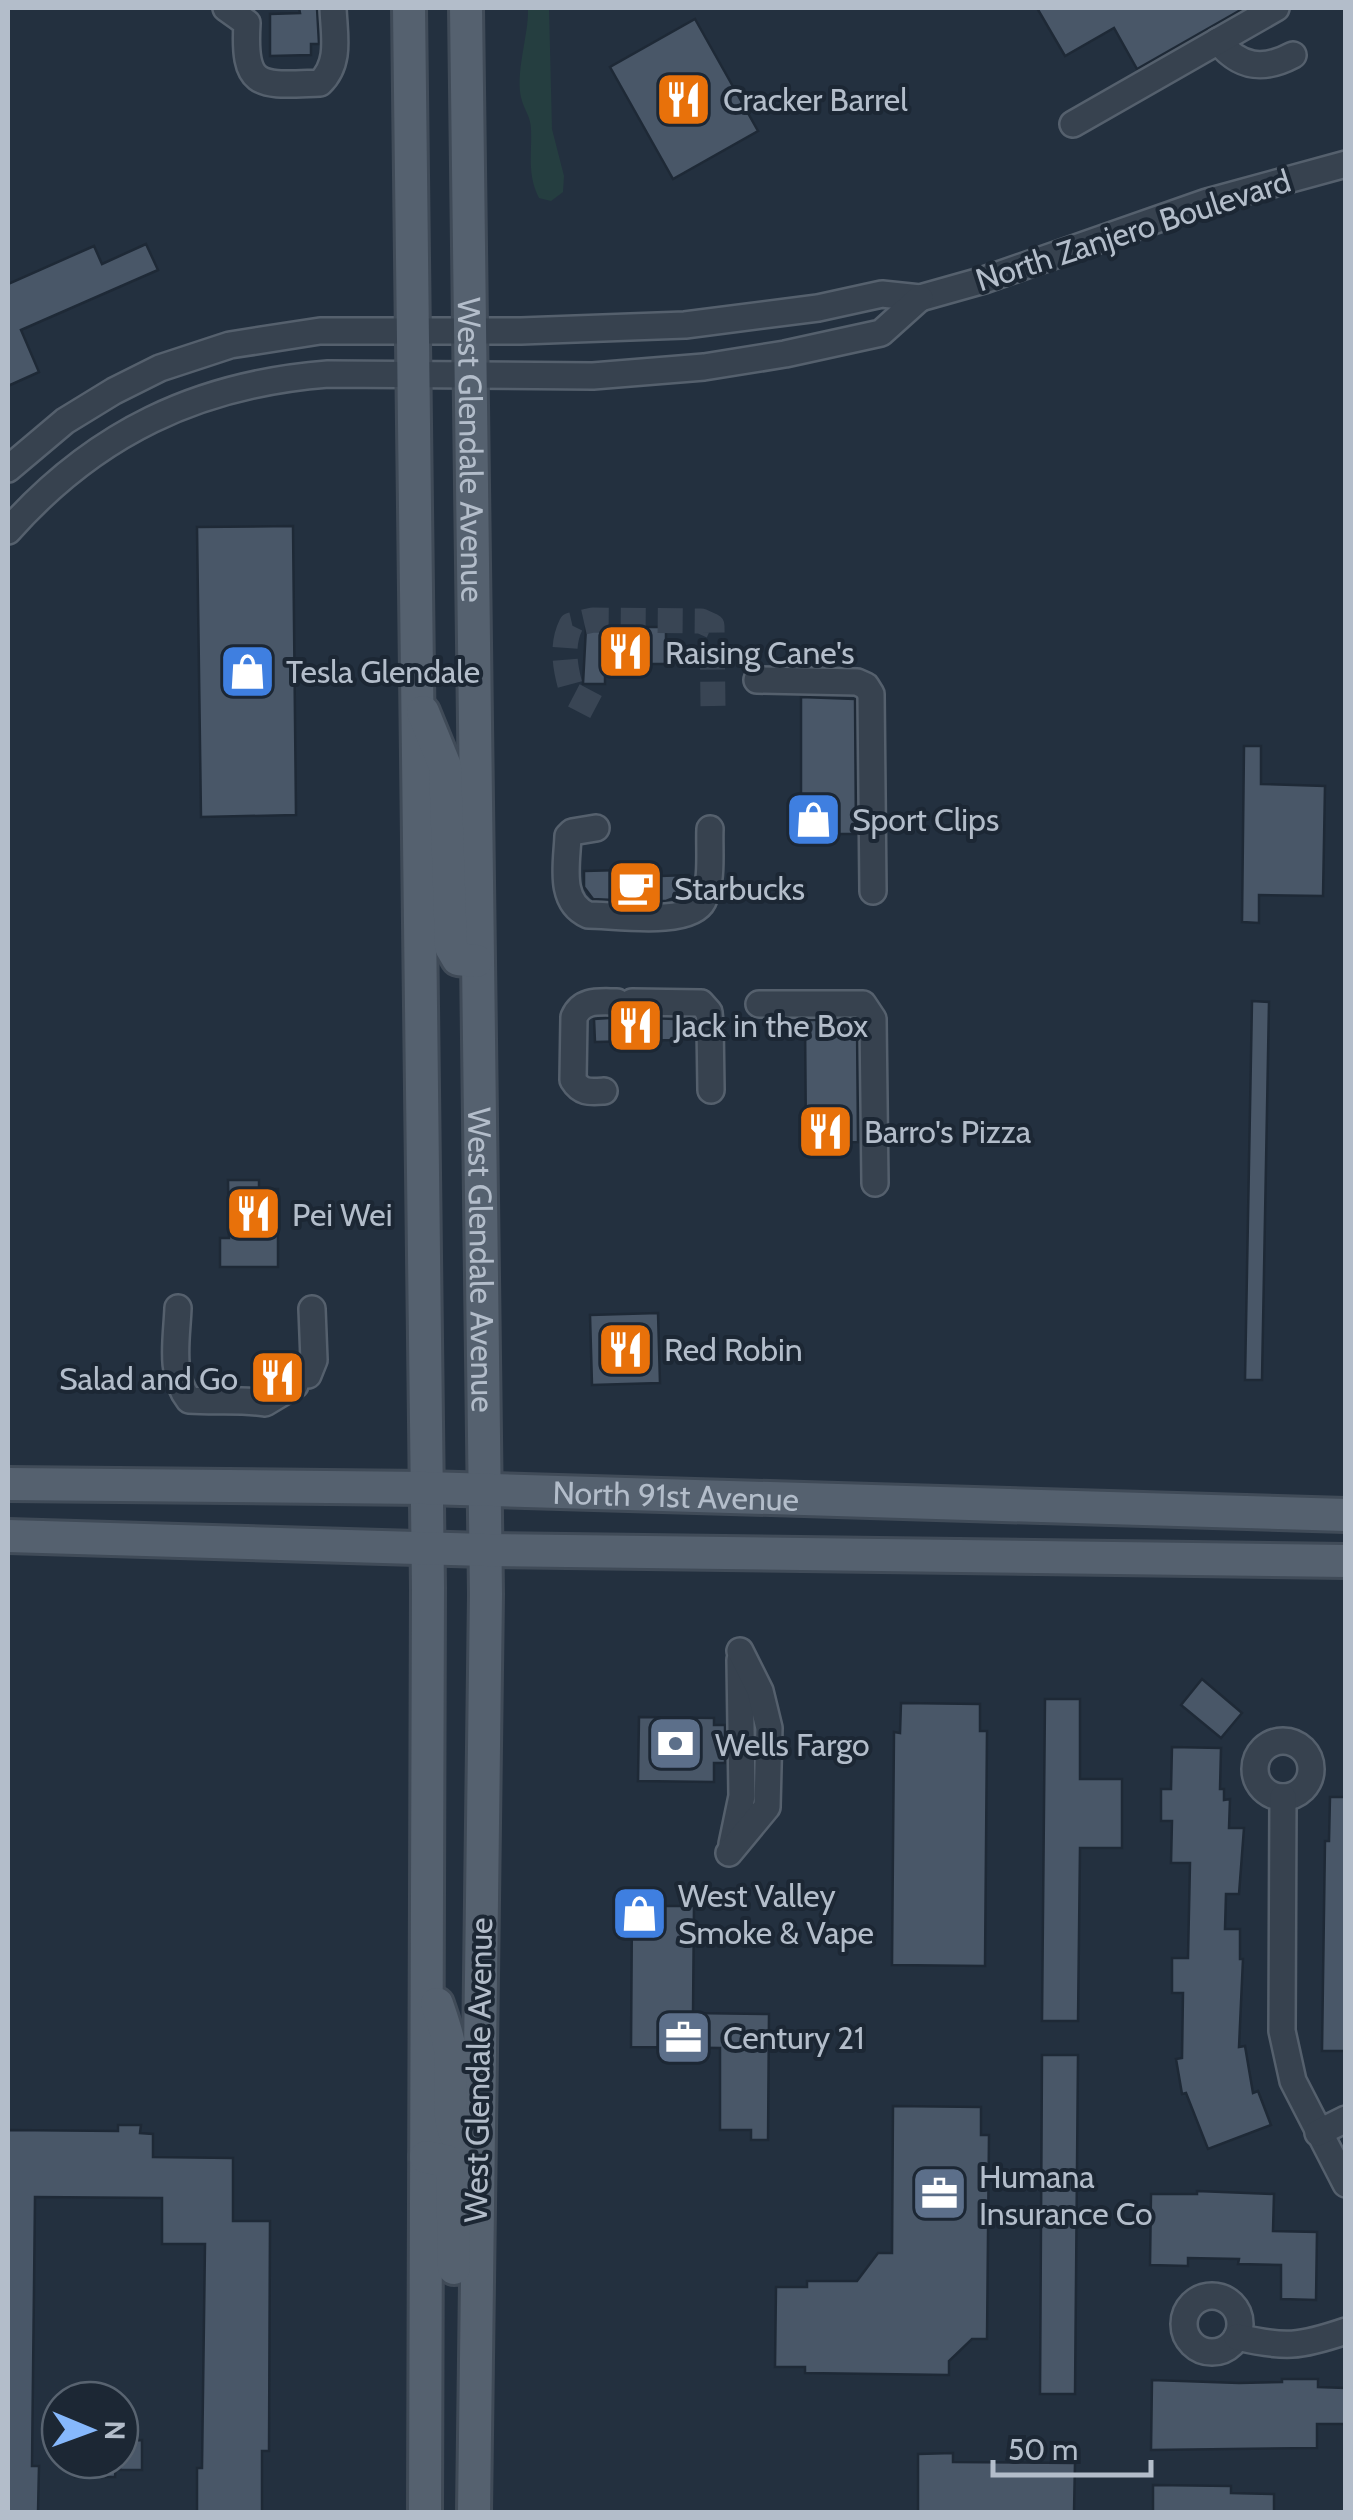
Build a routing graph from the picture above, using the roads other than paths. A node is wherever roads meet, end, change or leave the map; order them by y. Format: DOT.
graph roads {
  1 [pos="333,8"];
  2 [pos="409,8"];
  3 [pos="466,8"];
  4 [pos="1276,8"];
  5 [pos="236,15"];
  6 [pos="1218,41"];
  7 [pos="1294,55"];
  8 [pos="1073,124"];
  9 [pos="1346,164"];
  10 [pos="920,298"];
  11 [pos="412,332"];
  12 [pos="470,332"];
  13 [pos="413,373"];
  14 [pos="470,377"];
  15 [pos="8,468"];
  16 [pos="8,531"];
  17 [pos="757,680"];
  18 [pos="416,699"];
  19 [pos="596,828"];
  20 [pos="710,829"];
  21 [pos="873,891"];
  22 [pos="476,961"];
  23 [pos="759,1004"];
  24 [pos="710,1090"];
  25 [pos="604,1091"];
  26 [pos="875,1183"];
  27 [pos="186,1308"];
  28 [pos="312,1309"];
  29 [pos="8,1484"];
  30 [pos="80,1484"];
  31 [pos="426,1488"];
  32 [pos="484,1490"];
  33 [pos="8,1505"];
  34 [pos="1096,1510"];
  35 [pos="1346,1516"];
  36 [pos="8,1536"];
  37 [pos="427,1548"];
  38 [pos="485,1550"];
  39 [pos="1094,1556"];
  40 [pos="1346,1561"];
  41 [pos="1283,1797"];
  42 [pos="754,1822"];
  43 [pos="427,1968"];
  44 [pos="1346,2119"];
  45 [pos="1318,2133"];
  46 [pos="426,2156"];
  47 [pos="477,2163"];
  48 [pos="1346,2184"];
  49 [pos="1346,2330"];
  50 [pos="1237,2337"];
  51 [pos="474,2364"];
  52 [pos="425,2512"];
  53 [pos="474,2512"];
  1 -- 5 [label="street"];
  2 -- 11 [label="main road, West Glendale Avenue"];
  3 -- 12 [label="main road, West Glendale Avenue"];
  4 -- 6 [label="street"];
  6 -- 7 [label="street"];
  6 -- 8 [label="street"];
  9 -- 10 [label="street, North Zanjero Boulevard"];
  10 -- 12 [label="street, North Zanjero Boulevard"];
  10 -- 14 [label="street, North Zanjero Boulevard"];
  11 -- 12 [label="street, North Zanjero Boulevard"];
  11 -- 13 [label="main road, West Glendale Avenue"];
  11 -- 15 [label="street, North Zanjero Boulevard"];
  12 -- 14 [label="main road, West Glendale Avenue"];
  13 -- 14 [label="street, North Zanjero Boulevard"];
  13 -- 16 [label="street, North Zanjero Boulevard"];
  13 -- 18 [label="main road, West Glendale Avenue"];
  14 -- 22 [label="main road, West Glendale Avenue"];
  17 -- 21 [label="street"];
  18 -- 22 [label="main road"];
  18 -- 31 [label="main road, West Glendale Avenue"];
  19 -- 20 [label="street"];
  22 -- 32 [label="main road, West Glendale Avenue"];
  23 -- 26 [label="street"];
  24 -- 25 [label="street"];
  27 -- 28 [label="street"];
  29 -- 30 [label="main road, North 91st Avenue"];
  30 -- 31 [label="main road, North 91st Avenue"];
  30 -- 33 [label="main road"];
  31 -- 32 [label="main road, North 91st Avenue"];
  31 -- 37 [label="main road, West Glendale Avenue"];
  32 -- 34 [label="main road, North 91st Avenue"];
  32 -- 38 [label="main road, West Glendale Avenue"];
  34 -- 35 [label="main road, North 91st Avenue"];
  34 -- 39 [label="main road"];
  36 -- 37 [label="main road, North 91st Avenue"];
  37 -- 38 [label="main road, North 91st Avenue"];
  37 -- 43 [label="main road, West Glendale Avenue"];
  38 -- 39 [label="main road, North 91st Avenue"];
  38 -- 47 [label="main road, West Glendale Avenue"];
  39 -- 40 [label="main road, North 91st Avenue"];
  41 -- 45 [label="street"];
  42 -- 42 [label="street"];
  43 -- 46 [label="main road, West Glendale Avenue"];
  43 -- 47 [label="main road"];
  44 -- 45 [label="street"];
  45 -- 48 [label="street"];
  46 -- 51 [label="main road"];
  46 -- 52 [label="main road, West Glendale Avenue"];
  47 -- 51 [label="main road, West Glendale Avenue"];
  49 -- 50 [label="street"];
  51 -- 53 [label="main road, West Glendale Avenue"];
}
